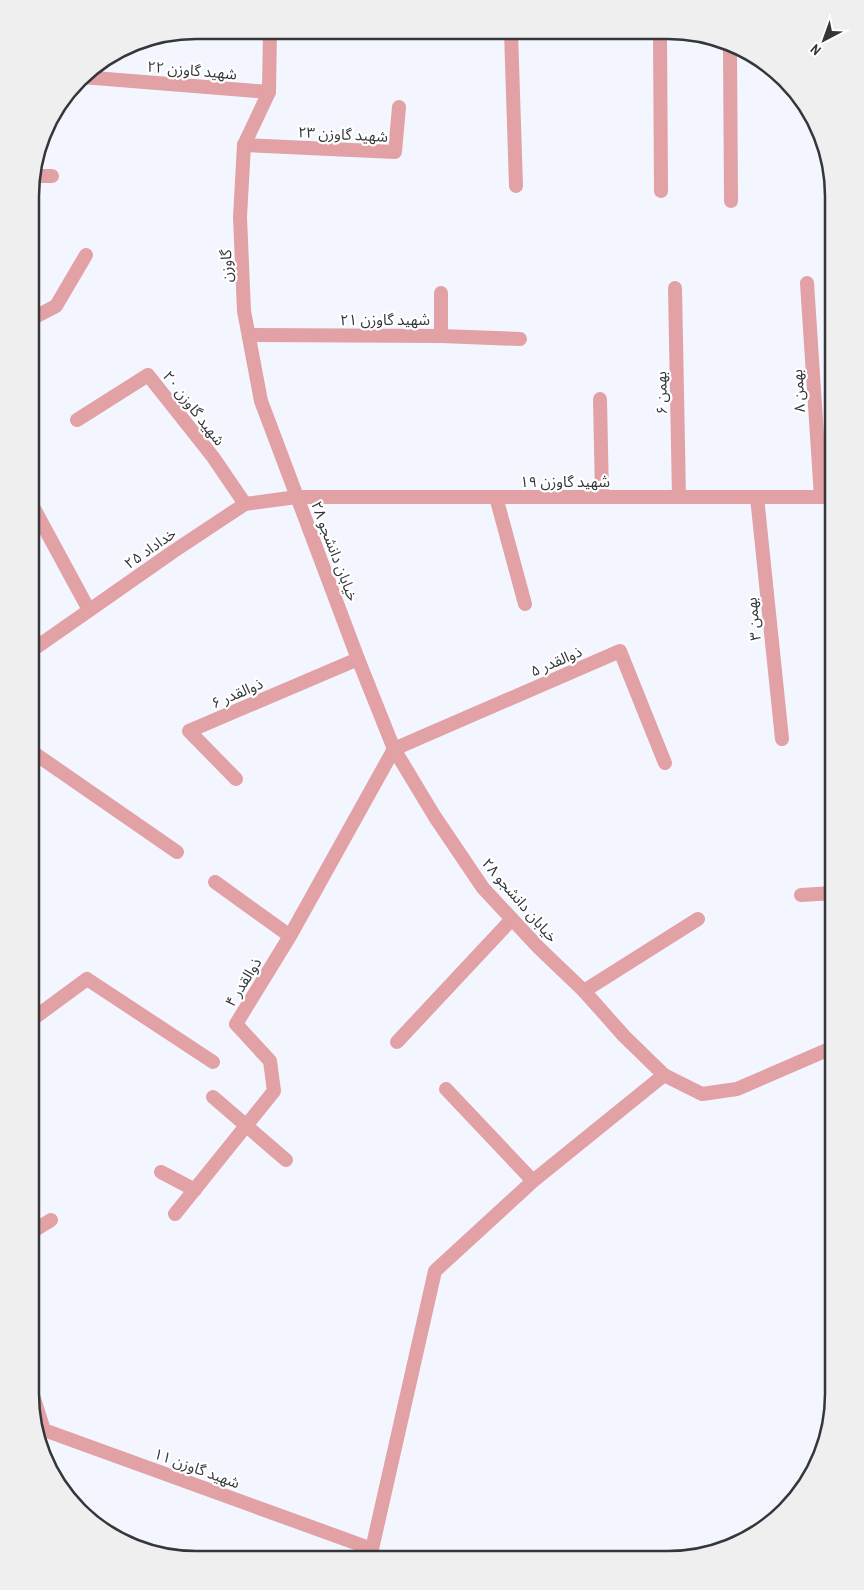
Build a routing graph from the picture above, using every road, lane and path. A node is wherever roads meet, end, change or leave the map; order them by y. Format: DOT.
graph roads {
  1 [pos="270,39"];
  2 [pos="511,39"];
  3 [pos="660,39"];
  4 [pos="730,52"];
  5 [pos="92,78"];
  6 [pos="269,92"];
  7 [pos="399,108"];
  8 [pos="244,145"];
  9 [pos="40,176"];
  10 [pos="52,176"];
  11 [pos="516,186"];
  12 [pos="660,192"];
  13 [pos="731,201"];
  14 [pos="86,255"];
  15 [pos="807,283"];
  16 [pos="675,288"];
  17 [pos="441,293"];
  18 [pos="39,315"];
  19 [pos="249,335"];
  20 [pos="441,336"];
  21 [pos="520,339"];
  22 [pos="600,399"];
  23 [pos="77,420"];
  24 [pos="825,466"];
  25 [pos="297,497"];
  26 [pos="496,497"];
  27 [pos="602,497"];
  28 [pos="679,497"];
  29 [pos="757,497"];
  30 [pos="825,497"];
  31 [pos="245,504"];
  32 [pos="39,518"];
  33 [pos="525,604"];
  34 [pos="89,610"];
  35 [pos="39,645"];
  36 [pos="358,659"];
  37 [pos="782,739"];
  38 [pos="394,749"];
  39 [pos="39,756"];
  40 [pos="665,763"];
  41 [pos="236,779"];
  42 [pos="178,852"];
  43 [pos="215,882"];
  44 [pos="825,894"];
  45 [pos="801,895"];
  46 [pos="512,919"];
  47 [pos="698,919"];
  48 [pos="290,936"];
  49 [pos="584,991"];
  50 [pos="39,1014"];
  51 [pos="397,1042"];
  52 [pos="825,1051"];
  53 [pos="213,1062"];
  54 [pos="664,1074"];
  55 [pos="446,1089"];
  56 [pos="212,1097"];
  57 [pos="247,1125"];
  58 [pos="286,1160"];
  59 [pos="161,1172"];
  60 [pos="533,1181"];
  61 [pos="195,1190"];
  62 [pos="175,1214"];
  63 [pos="51,1220"];
  64 [pos="39,1227"];
  65 [pos="42,1423"];
  66 [pos="362,1551"];
  67 [pos="371,1551"];
  1 -- 6 [label="street, گاوزن"];
  2 -- 11 [label="street"];
  3 -- 12 [label="street"];
  4 -- 13 [label="street"];
  5 -- 6 [label="street, شهید گاوزن ۲۲"];
  6 -- 8 [label="street, گاوزن"];
  7 -- 8 [label="street, شهید گاوزن ۲۳"];
  8 -- 19 [label="street, گاوزن"];
  9 -- 10 [label="street"];
  14 -- 18 [label="street"];
  15 -- 24 [label="street, بهمن ۸"];
  16 -- 28 [label="street, بهمن ۶"];
  17 -- 20 [label="street"];
  19 -- 20 [label="street, شهید گاوزن ۲۱"];
  19 -- 25 [label="street, گاوزن"];
  20 -- 21 [label="street, شهید گاوزن ۲۱"];
  22 -- 27 [label="street"];
  23 -- 31 [label="street, شهید گاوزن ۲۰"];
  25 -- 26 [label="street, شهید گاوزن ۱۹"];
  25 -- 31 [label="street, خداداد ۲۵"];
  25 -- 36 [label="street, خیابان دانشجو ۲۸"];
  26 -- 27 [label="street, شهید گاوزن ۱۹"];
  26 -- 33 [label="street"];
  27 -- 28 [label="street, شهید گاوزن ۱۹"];
  28 -- 29 [label="street, شهید گاوزن ۱۹"];
  29 -- 30 [label="street, شهید گاوزن ۱۹"];
  29 -- 37 [label="street, بهمن ۳"];
  31 -- 34 [label="street, خداداد ۲۵"];
  32 -- 34 [label="street"];
  34 -- 35 [label="street, خداداد ۲۵"];
  36 -- 38 [label="street, خیابان دانشجو ۲۸"];
  36 -- 41 [label="street, ذوالقدر ۶"];
  38 -- 40 [label="street, ذوالقدر ۵"];
  38 -- 46 [label="street, خیابان دانشجو ۲۸"];
  38 -- 48 [label="street, ذوالقدر ۴"];
  39 -- 42 [label="street"];
  43 -- 48 [label="street"];
  44 -- 45 [label="street"];
  46 -- 49 [label="street, خیابان دانشجو ۲۸"];
  46 -- 51 [label="street"];
  47 -- 49 [label="street"];
  48 -- 57 [label="street, ذوالقدر ۴"];
  49 -- 54 [label="street, خیابان دانشجو ۲۸"];
  50 -- 53 [label="street"];
  52 -- 54 [label="street, خیابان دانشجو ۲۸"];
  54 -- 60 [label="street"];
  55 -- 60 [label="street"];
  56 -- 57 [label="street"];
  57 -- 58 [label="street"];
  57 -- 61 [label="street, ذوالقدر ۴"];
  59 -- 61 [label="street"];
  60 -- 67 [label="street"];
  61 -- 62 [label="street, ذوالقدر ۴"];
  63 -- 64 [label="street"];
  65 -- 66 [label="street, شهید گاوزن ۱۱"];
}
